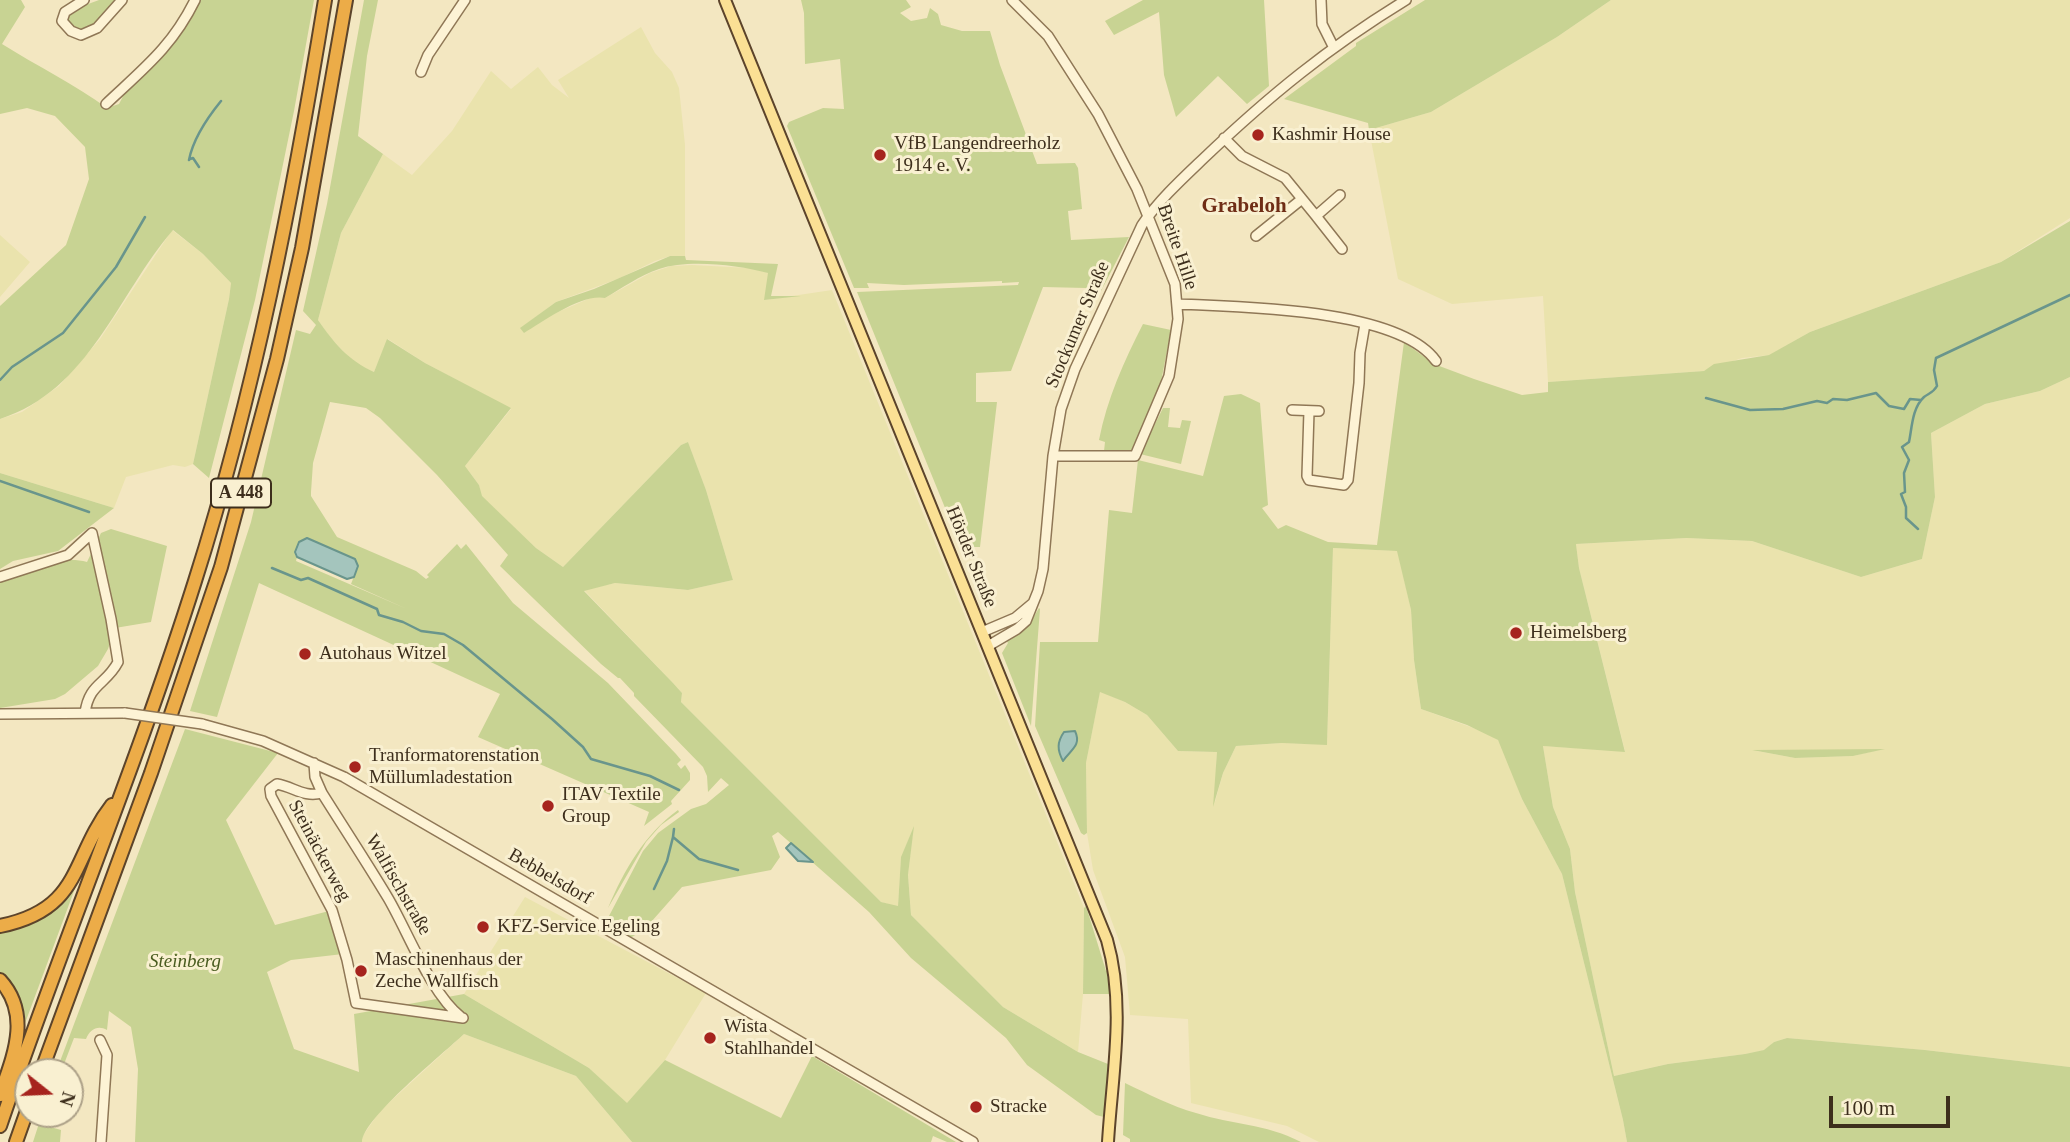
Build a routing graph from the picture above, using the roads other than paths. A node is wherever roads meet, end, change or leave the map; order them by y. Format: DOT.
graph roads {
  1 [pos="84,0"];
  2 [pos="122,0"];
  3 [pos="195,0"];
  4 [pos="325,0"];
  5 [pos="346,0"];
  6 [pos="466,0"];
  7 [pos="725,0"];
  8 [pos="1012,0"];
  9 [pos="1321,0"];
  10 [pos="1406,0"];
  11 [pos="1334,46"];
  12 [pos="421,72"];
  13 [pos="106,104"];
  14 [pos="1224,138"];
  15 [pos="1340,195"];
  16 [pos="1302,199"];
  17 [pos="1316,216"];
  18 [pos="1148,217"];
  19 [pos="1256,236"];
  20 [pos="1342,249"];
  21 [pos="1178,304"];
  22 [pos="1365,324"];
  23 [pos="1436,361"];
  24 [pos="1292,410"];
  25 [pos="1053,456"];
  26 [pos="0,577"];
  27 [pos="1034,602"];
  28 [pos="982,632"];
  29 [pos="988,646"];
  30 [pos="85,713"];
  31 [pos="0,714"];
  32 [pos="314,763"];
  33 [pos="121,793"];
  34 [pos="323,793"];
  35 [pos="0,926"];
  36 [pos="0,980"];
  37 [pos="463,1018"];
  38 [pos="100,1040"];
  39 [pos="46,1058"];
  40 [pos="0,1096"];
  41 [pos="0,1126"];
  42 [pos="101,1142"];
  43 [pos="973,1142"];
  44 [pos="1108,1142"];
  1 -- 2 [label="street"];
  3 -- 13 [label="street"];
  4 -- 33 [label="highway, A 448"];
  5 -- 39 [label="highway, A 448"];
  6 -- 12 [label="street"];
  7 -- 28 [label="main road, Hörder Straße"];
  8 -- 18 [label="street, Breite Hille"];
  9 -- 11 [label="street"];
  10 -- 11 [label="street, Stockumer Straße"];
  11 -- 14 [label="street, Stockumer Straße"];
  14 -- 16 [label="street"];
  14 -- 18 [label="street, Stockumer Straße"];
  15 -- 17 [label="street"];
  16 -- 17 [label="street"];
  16 -- 19 [label="street"];
  17 -- 20 [label="street"];
  18 -- 21 [label="street, Breite Hille"];
  18 -- 25 [label="street, Stockumer Straße"];
  21 -- 22 [label="street"];
  21 -- 25 [label="street, Breite Hille"];
  22 -- 23 [label="street"];
  22 -- 24 [label="street"];
  25 -- 27 [label="street, Stockumer Straße"];
  26 -- 30 [label="street"];
  27 -- 28 [label="street"];
  27 -- 29 [label="street, Stockumer Straße"];
  28 -- 29 [label="main road, Hörder Straße"];
  29 -- 44 [label="main road, Hörder Straße"];
  30 -- 31 [label="street, Bebbelsdorf"];
  30 -- 32 [label="street, Bebbelsdorf, bridge"];
  32 -- 34 [label="street, Walfischstraße"];
  32 -- 43 [label="street, Bebbelsdorf"];
  33 -- 35 [label="highway"];
  33 -- 41 [label="highway, A 448"];
  34 -- 37 [label="street, Walfischstraße"];
  34 -- 37 [label="street, Steinäckerweg"];
  36 -- 40 [label="highway"];
  38 -- 42 [label="street"];
}
